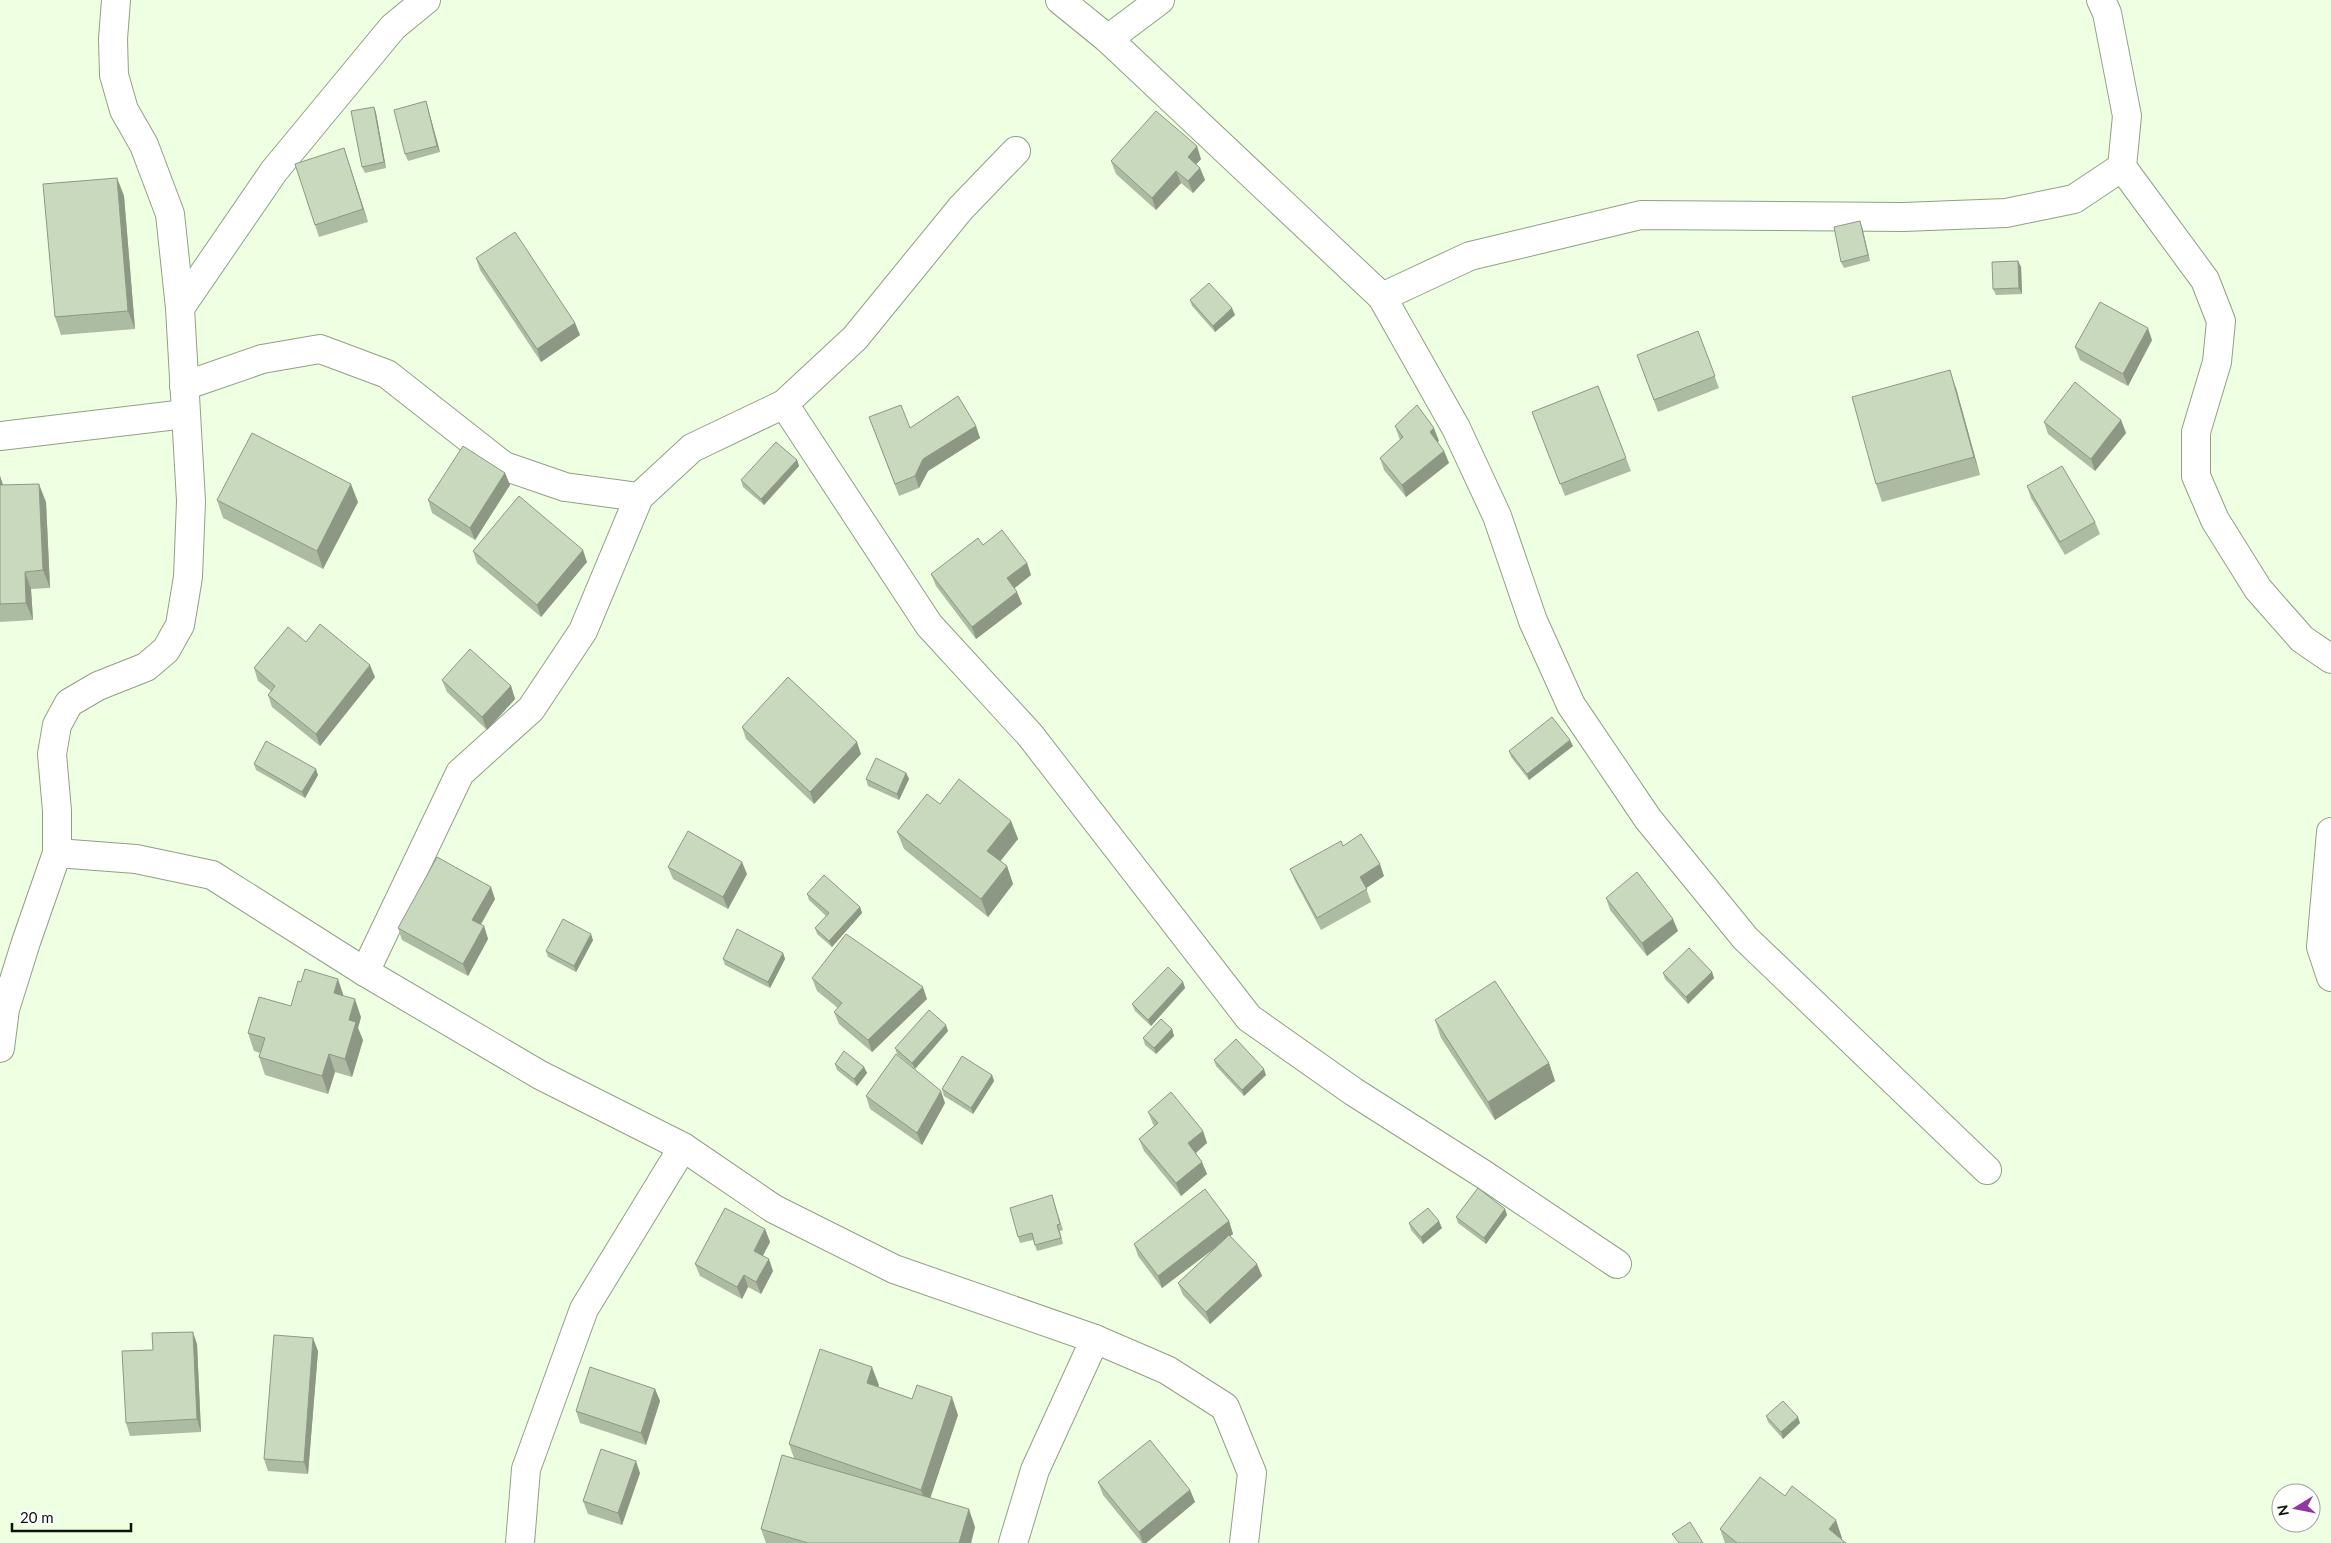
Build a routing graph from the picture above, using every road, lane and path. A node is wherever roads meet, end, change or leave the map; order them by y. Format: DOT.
graph roads {
  1 [pos="116,0"];
  2 [pos="426,0"];
  3 [pos="1060,0"];
  4 [pos="1160,0"];
  5 [pos="2101,0"];
  6 [pos="1108,39"];
  7 [pos="1016,151"];
  8 [pos="2122,167"];
  9 [pos="1382,297"];
  10 [pos="180,308"];
  11 [pos="184,386"];
  12 [pos="784,404"];
  13 [pos="185,414"];
  14 [pos="0,436"];
  15 [pos="639,497"];
  16 [pos="2331,659"];
  17 [pos="2331,832"];
  18 [pos="57,853"];
  19 [pos="2326,951"];
  20 [pos="365,972"];
  21 [pos="2331,977"];
  22 [pos="0,1048"];
  23 [pos="683,1147"];
  24 [pos="1987,1170"];
  25 [pos="1617,1264"];
  26 [pos="1095,1340"];
  27 [pos="520,1543"];
  28 [pos="1013,1543"];
  29 [pos="1244,1543"];
  1 -- 10 [label="street"];
  2 -- 10 [label="street"];
  3 -- 6 [label="street"];
  4 -- 6 [label="street"];
  5 -- 8 [label="street"];
  6 -- 9 [label="street"];
  7 -- 12 [label="street"];
  8 -- 9 [label="street"];
  8 -- 16 [label="street"];
  9 -- 24 [label="street"];
  10 -- 11 [label="street"];
  11 -- 13 [label="street"];
  11 -- 15 [label="street"];
  12 -- 15 [label="street"];
  12 -- 25 [label="street"];
  13 -- 14 [label="street"];
  13 -- 18 [label="street"];
  15 -- 20 [label="street"];
  17 -- 19 [label="street"];
  18 -- 20 [label="street"];
  18 -- 22 [label="street"];
  19 -- 21 [label="street"];
  20 -- 23 [label="street"];
  23 -- 26 [label="street"];
  23 -- 27 [label="street"];
  26 -- 28 [label="street"];
  26 -- 29 [label="street"];
}
